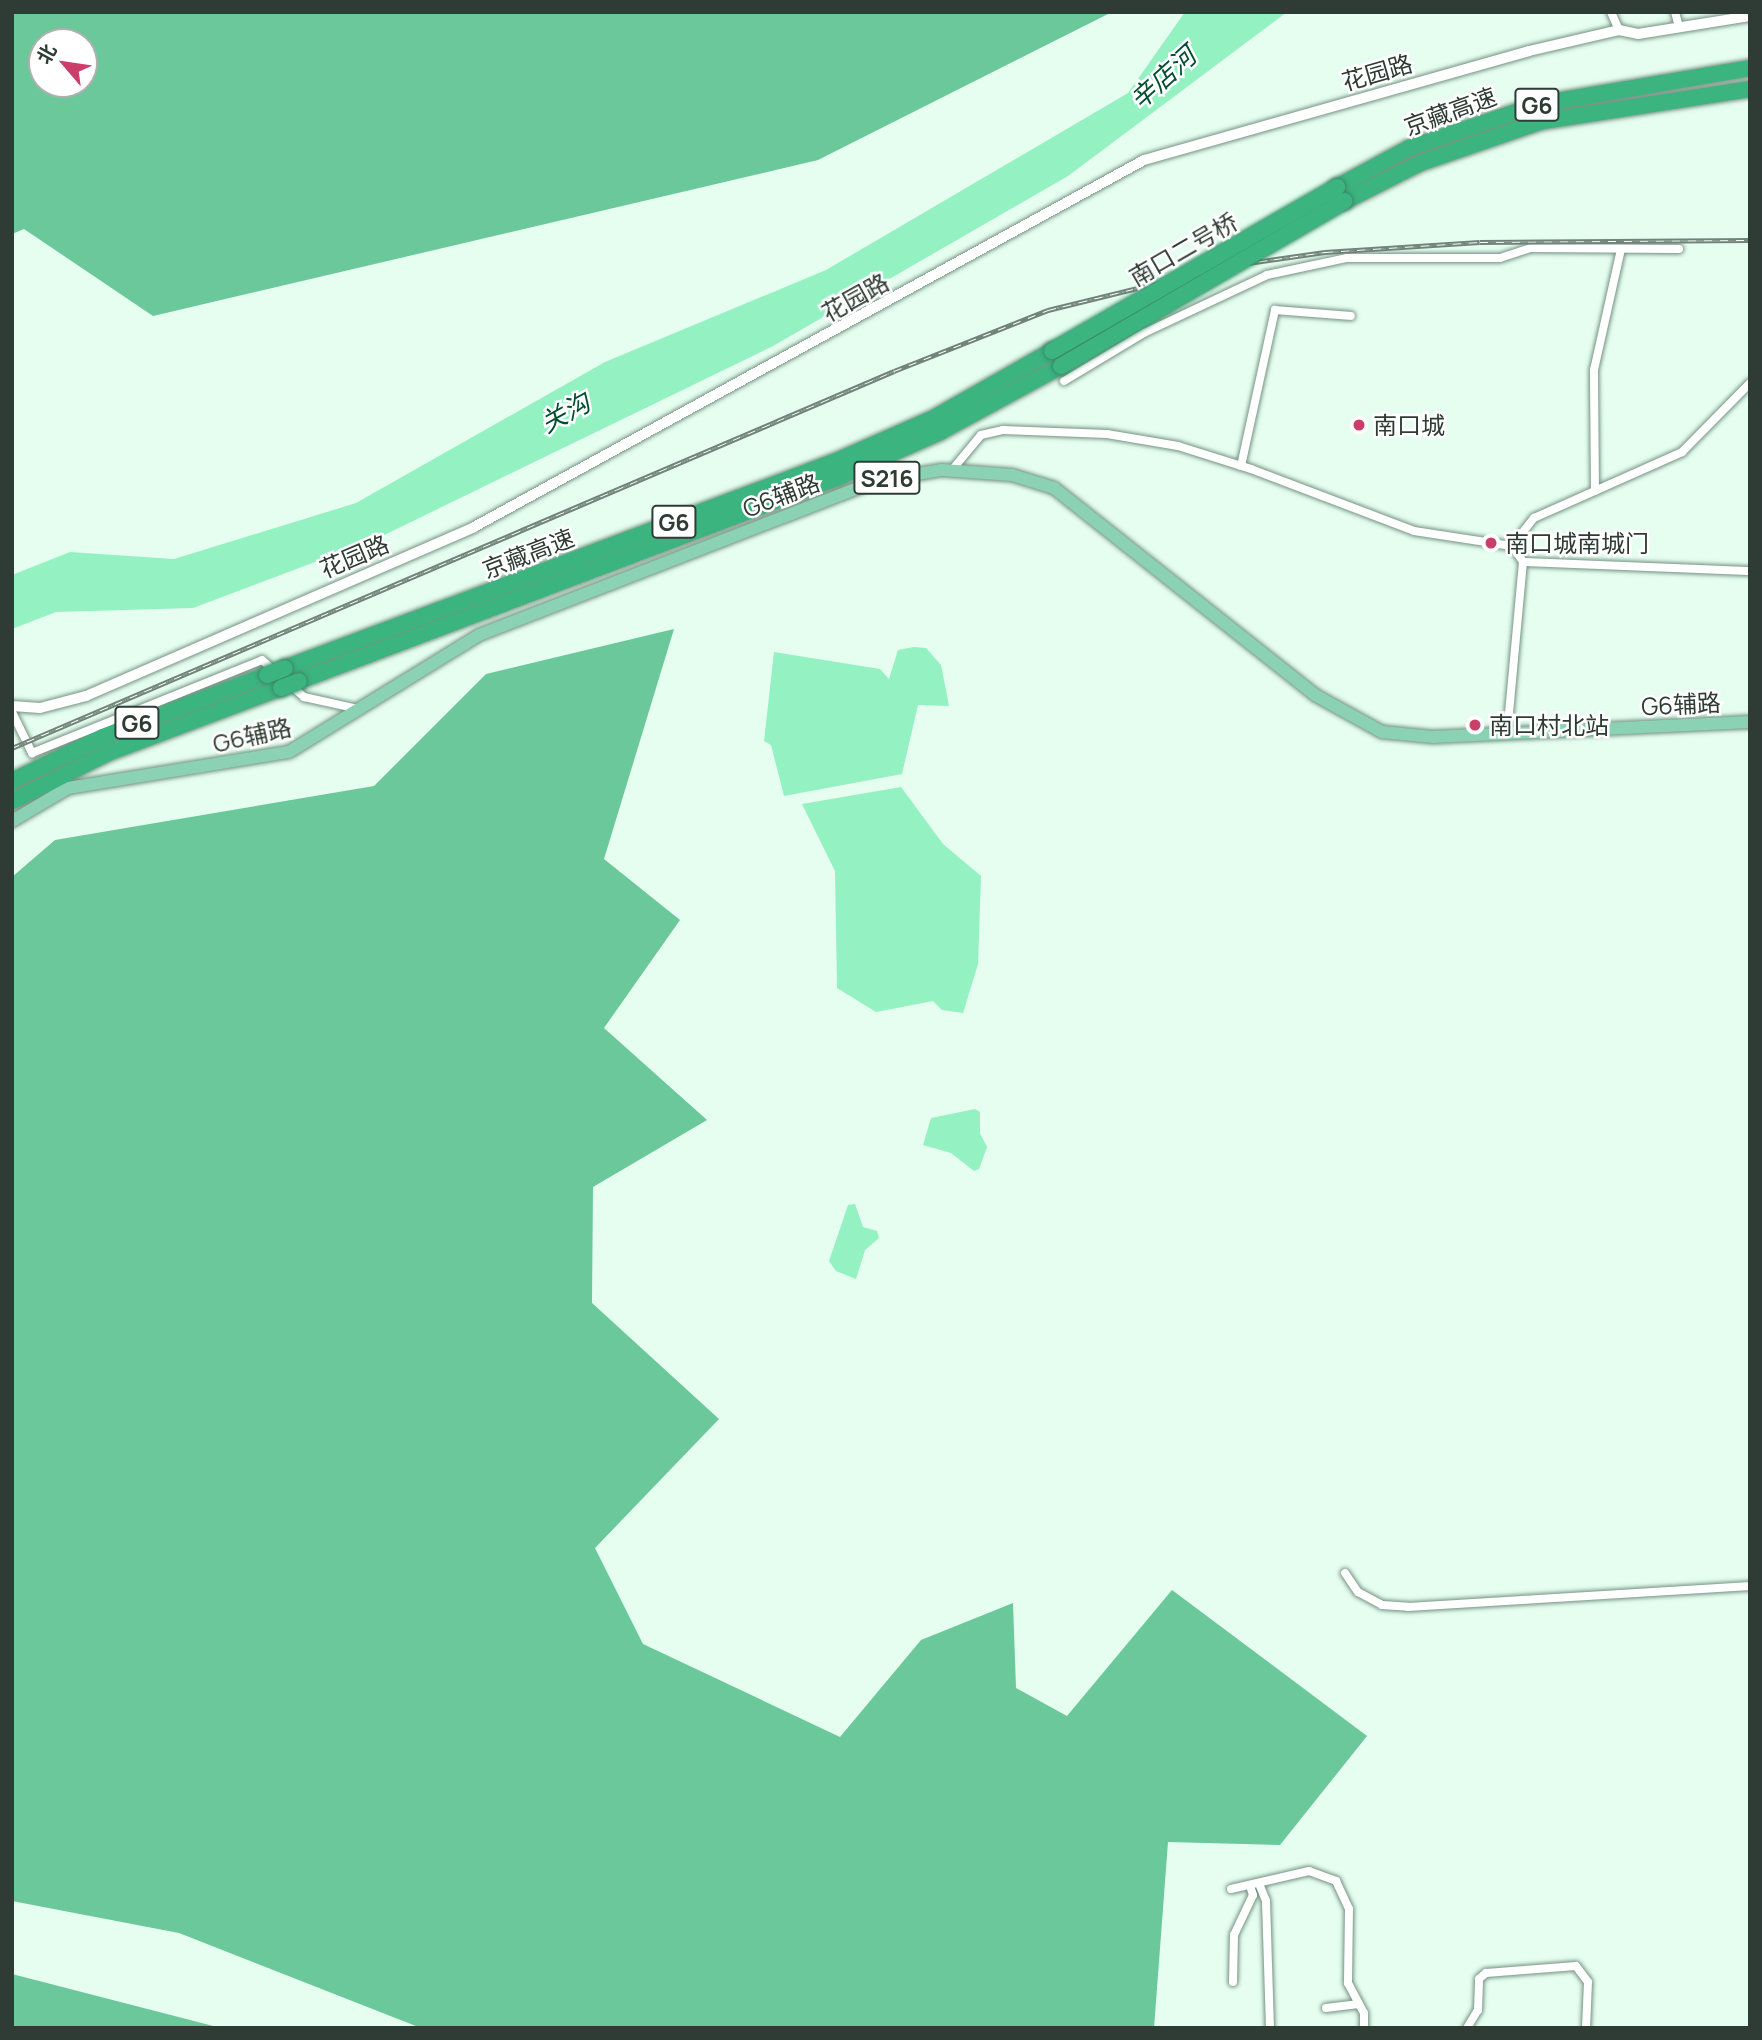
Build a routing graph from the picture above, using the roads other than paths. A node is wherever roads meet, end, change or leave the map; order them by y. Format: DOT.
graph roads {
  1 [pos="1611,12"];
  2 [pos="1675,12"];
  3 [pos="1750,16"];
  4 [pos="1679,27"];
  5 [pos="1619,30"];
  6 [pos="1750,68"];
  7 [pos="1750,89"];
  8 [pos="1341,194"];
  9 [pos="1621,249"];
  10 [pos="1679,249"];
  11 [pos="1351,316"];
  12 [pos="1052,351"];
  13 [pos="1062,374"];
  14 [pos="1750,383"];
  15 [pos="1241,466"];
  16 [pos="952,470"];
  17 [pos="1595,491"];
  18 [pos="1512,546"];
  19 [pos="1523,562"];
  20 [pos="1750,571"];
  21 [pos="12,706"];
  22 [pos="362,710"];
  23 [pos="12,712"];
  24 [pos="1750,722"];
  25 [pos="1507,734"];
  26 [pos="12,781"];
  27 [pos="12,801"];
  28 [pos="12,821"];
  29 [pos="1345,1573"];
  30 [pos="1750,1586"];
  31 [pos="1260,1886"];
  32 [pos="1231,1889"];
  33 [pos="1251,1889"];
  34 [pos="1233,1982"];
  35 [pos="1359,2004"];
  36 [pos="1326,2008"];
  37 [pos="1270,2028"];
  38 [pos="1364,2028"];
  39 [pos="1467,2028"];
  40 [pos="1586,2028"];
  1 -- 5 [label="street"];
  2 -- 4 [label="street"];
  3 -- 4 [label="street, 花园路"];
  4 -- 5 [label="street, 花园路"];
  5 -- 21 [label="street, 花园路"];
  6 -- 8 [label="highway, 京藏高速 / G6"];
  7 -- 8 [label="highway, 京藏高速 / G6"];
  8 -- 12 [label="highway, 南口二号桥 / G6, bridge"];
  8 -- 13 [label="highway, 南口二号桥 / G6, bridge"];
  9 -- 10 [label="street"];
  9 -- 13 [label="street"];
  9 -- 17 [label="street"];
  11 -- 15 [label="street"];
  12 -- 26 [label="highway, 京藏高速 / G6, bridge"];
  13 -- 27 [label="highway, 南口二号桥, bridge"];
  14 -- 17 [label="street"];
  15 -- 16 [label="street"];
  15 -- 18 [label="street"];
  16 -- 22 [label="main road, G6辅路 / S216"];
  16 -- 25 [label="main road, G6辅路 / S216"];
  17 -- 18 [label="street"];
  18 -- 19 [label="street"];
  19 -- 20 [label="street"];
  19 -- 25 [label="street"];
  22 -- 23 [label="street"];
  22 -- 28 [label="main road, G6辅路 / S216"];
  24 -- 25 [label="main road, G6辅路 / S216"];
  29 -- 30 [label="street"];
  31 -- 33 [label="street"];
  31 -- 35 [label="street"];
  31 -- 37 [label="street"];
  32 -- 33 [label="street"];
  33 -- 34 [label="street"];
  35 -- 36 [label="street"];
  35 -- 38 [label="street"];
  39 -- 40 [label="street"];
}
